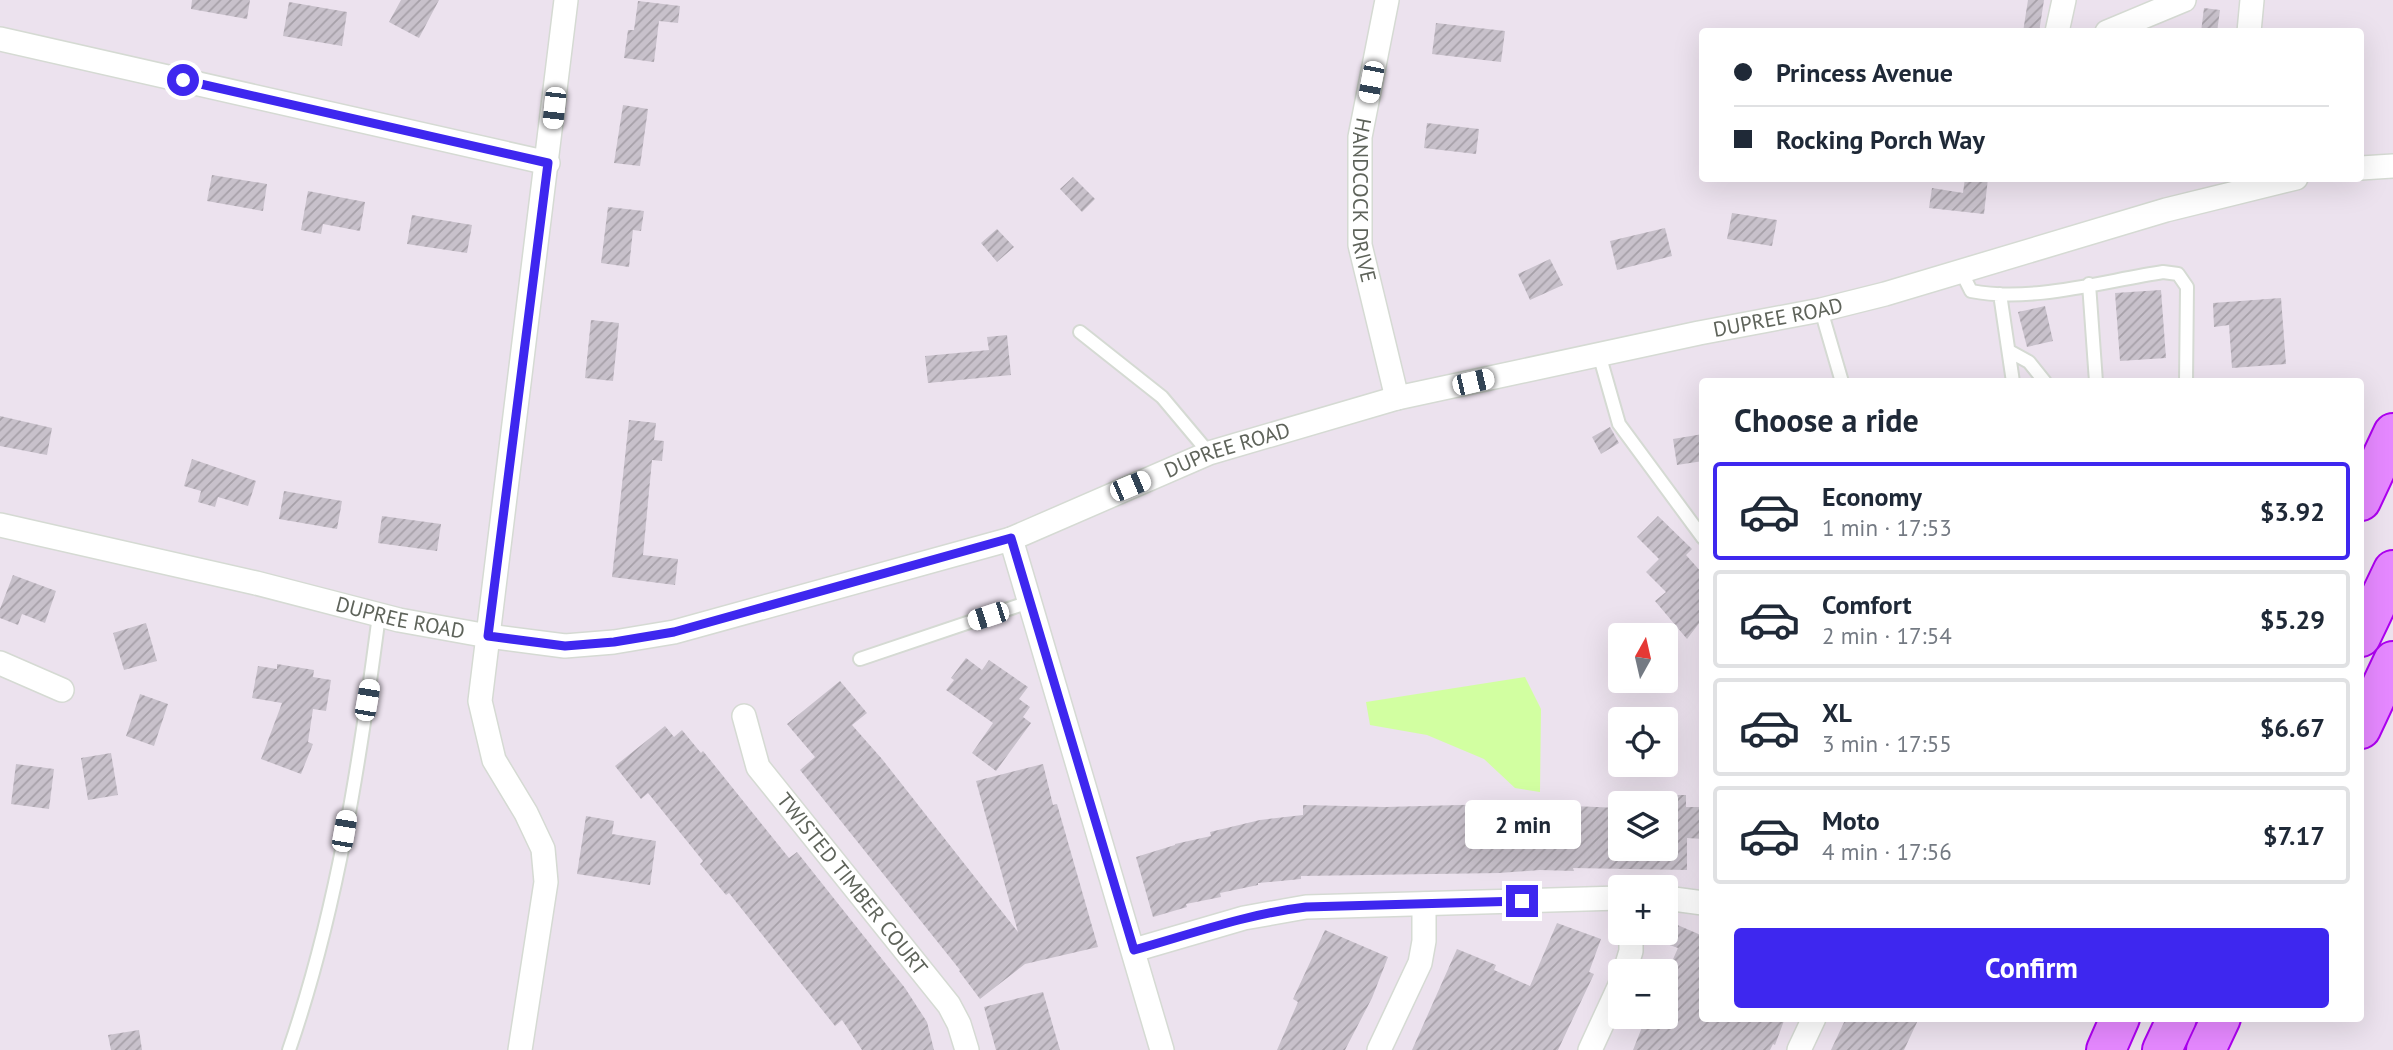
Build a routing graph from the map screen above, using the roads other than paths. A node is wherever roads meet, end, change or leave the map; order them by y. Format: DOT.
graph roads {
  1 [pos="566,0"];
  2 [pos="1387,0"];
  3 [pos="2064,0"];
  4 [pos="2184,0"];
  5 [pos="2252,0"];
  6 [pos="2058,28"];
  7 [pos="2117,28"];
  8 [pos="2249,28"];
  9 [pos="0,39"];
  10 [pos="548,163"];
  11 [pos="2393,166"];
  12 [pos="2364,168"];
  13 [pos="2259,182"];
  14 [pos="2241,184"];
  15 [pos="1961,271"];
  16 [pos="2089,284"];
  17 [pos="2000,294"];
  18 [pos="1821,310"];
  19 [pos="1080,332"];
  20 [pos="2009,351"];
  21 [pos="1599,355"];
  22 [pos="1841,378"];
  23 [pos="2012,378"];
  24 [pos="2042,378"];
  25 [pos="2096,378"];
  26 [pos="2186,378"];
  27 [pos="1397,398"];
  28 [pos="2393,422"];
  29 [pos="2385,449"];
  30 [pos="1209,453"];
  31 [pos="2364,494"];
  32 [pos="0,525"];
  33 [pos="1699,533"];
  34 [pos="1011,538"];
  35 [pos="2393,570"];
  36 [pos="1030,601"];
  37 [pos="379,615"];
  38 [pos="2364,631"];
  39 [pos="488,636"];
  40 [pos="860,659"];
  41 [pos="2393,662"];
  42 [pos="0,663"];
  43 [pos="62,690"];
  44 [pos="744,716"];
  45 [pos="2364,723"];
  46 [pos="1608,898"];
  47 [pos="1678,900"];
  48 [pos="1699,902"];
  49 [pos="1424,904"];
  50 [pos="1134,950"];
  51 [pos="1608,1011"];
  52 [pos="1812,1022"];
  53 [pos="2118,1022"];
  54 [pos="2175,1022"];
  55 [pos="2219,1022"];
  56 [pos="289,1050"];
  57 [pos="520,1050"];
  58 [pos="967,1050"];
  59 [pos="1162,1050"];
  60 [pos="1379,1050"];
  61 [pos="1590,1050"];
  62 [pos="1799,1050"];
  63 [pos="2106,1050"];
  64 [pos="2162,1050"];
  65 [pos="2206,1050"];
  1 -- 10 [label="street"];
  2 -- 27 [label="street, HANDCOCK DRIVE"];
  3 -- 6 [label="street"];
  4 -- 7 [label="street"];
  5 -- 8 [label="street"];
  9 -- 10 [label="street"];
  10 -- 39 [label="street"];
  11 -- 12 [label="street"];
  13 -- 14 [label="street, DUPREE ROAD"];
  14 -- 15 [label="street, DUPREE ROAD"];
  15 -- 17 [label="lane"];
  15 -- 18 [label="street, DUPREE ROAD"];
  16 -- 17 [label="lane"];
  16 -- 25 [label="lane"];
  16 -- 26 [label="lane"];
  17 -- 20 [label="lane"];
  18 -- 21 [label="street, DUPREE ROAD"];
  18 -- 22 [label="lane"];
  19 -- 30 [label="lane"];
  20 -- 23 [label="lane"];
  20 -- 24 [label="lane"];
  21 -- 27 [label="street, DUPREE ROAD"];
  21 -- 33 [label="lane"];
  27 -- 30 [label="street, DUPREE ROAD"];
  28 -- 29 [label="highway"];
  29 -- 31 [label="highway"];
  30 -- 34 [label="street, DUPREE ROAD"];
  32 -- 37 [label="street, DUPREE ROAD"];
  34 -- 36 [label="street"];
  34 -- 39 [label="street, DUPREE ROAD"];
  35 -- 38 [label="highway"];
  36 -- 40 [label="lane"];
  36 -- 50 [label="street"];
  37 -- 39 [label="street, DUPREE ROAD"];
  37 -- 56 [label="lane"];
  39 -- 57 [label="street"];
  41 -- 45 [label="highway"];
  42 -- 43 [label="street"];
  44 -- 58 [label="street, TWISTED TIMBER COURT"];
  46 -- 49 [label="street"];
  47 -- 48 [label="street"];
  49 -- 50 [label="street"];
  49 -- 60 [label="street"];
  50 -- 59 [label="street"];
  51 -- 61 [label="street"];
  52 -- 62 [label="street"];
  53 -- 63 [label="highway"];
  54 -- 64 [label="highway"];
  55 -- 65 [label="highway"];
}
